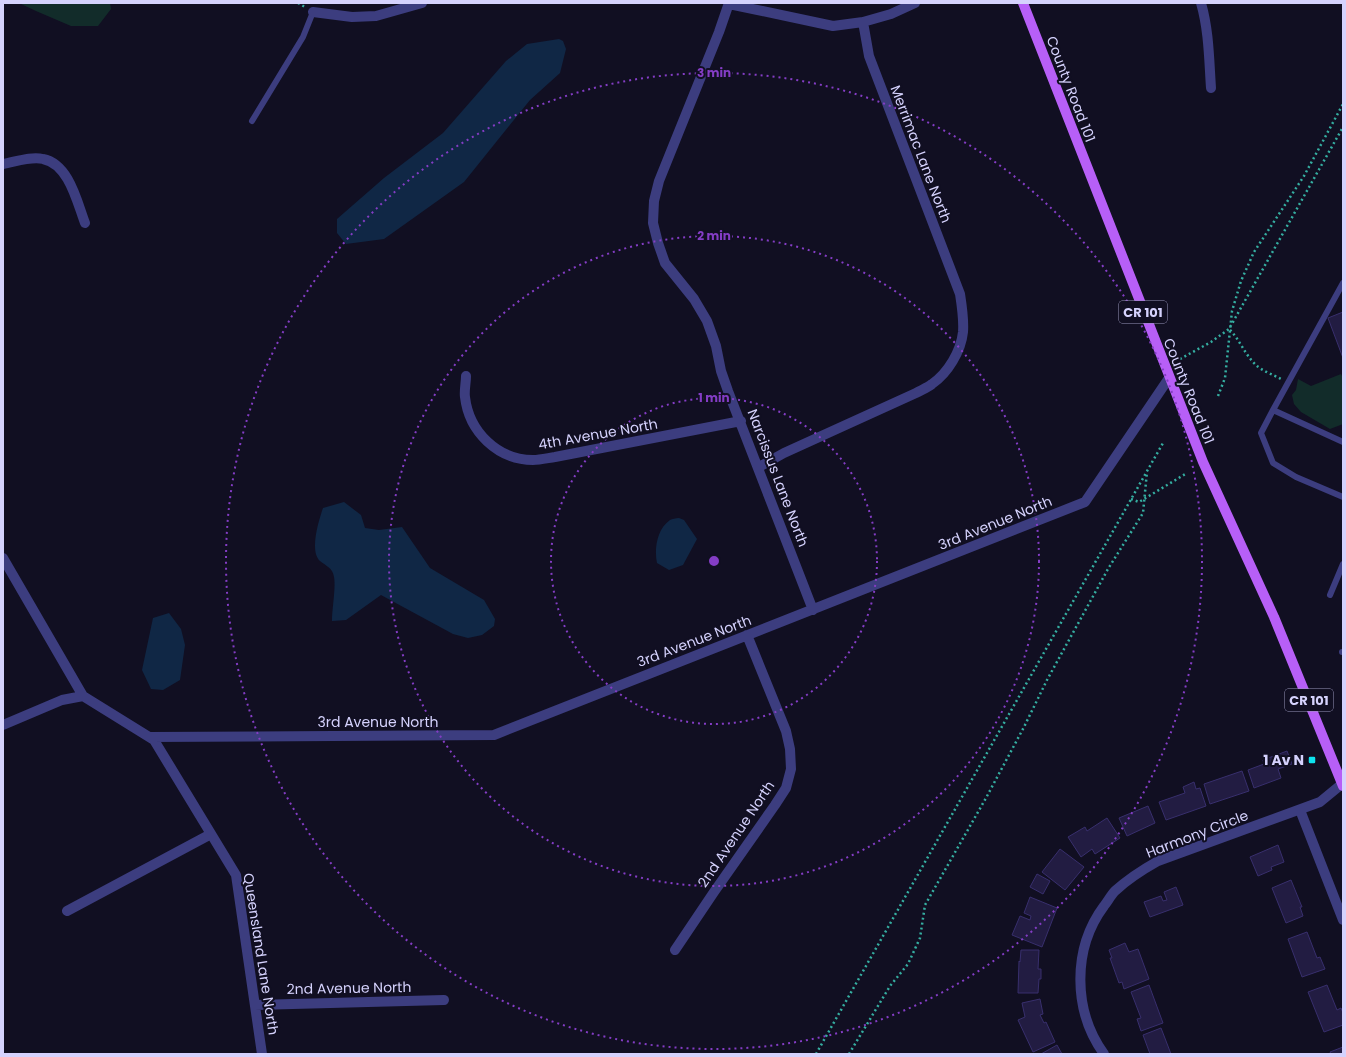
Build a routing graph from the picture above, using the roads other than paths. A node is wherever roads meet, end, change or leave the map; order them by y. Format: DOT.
graph roads {
  1 [pos="422,3"];
  2 [pos="915,3"];
  3 [pos="1023,3"];
  4 [pos="1200,3"];
  5 [pos="729,4"];
  6 [pos="313,12"];
  7 [pos="863,22"];
  8 [pos="1211,88"];
  9 [pos="252,121"];
  10 [pos="3,164"];
  11 [pos="85,223"];
  12 [pos="1343,283"];
  13 [pos="466,376"];
  14 [pos="1169,378"];
  15 [pos="1273,410"];
  16 [pos="741,421"];
  17 [pos="1343,442"];
  18 [pos="759,467"];
  19 [pos="1343,497"];
  20 [pos="3,558"];
  21 [pos="1343,564"];
  22 [pos="1330,595"];
  23 [pos="813,610"];
  24 [pos="747,635"];
  25 [pos="83,696"];
  26 [pos="3,725"];
  27 [pos="149,737"];
  28 [pos="1343,784"];
  29 [pos="1300,810"];
  30 [pos="211,834"];
  31 [pos="67,911"];
  32 [pos="1343,920"];
  33 [pos="675,950"];
  34 [pos="444,1000"];
  35 [pos="255,1004"];
  36 [pos="262,1054"];
  37 [pos="1104,1054"];
  1 -- 6 [label="street"];
  2 -- 7 [label="street"];
  3 -- 14 [label="main road, County Road 101 / CR 101"];
  4 -- 8 [label="street"];
  5 -- 7 [label="street"];
  5 -- 16 [label="street, Narcissus Lane North"];
  6 -- 9 [label="lane"];
  7 -- 18 [label="street, Merrimac Lane North"];
  10 -- 11 [label="street"];
  12 -- 15 [label="lane"];
  13 -- 16 [label="street, 4th Avenue North"];
  14 -- 23 [label="street, 3rd Avenue North"];
  14 -- 28 [label="main road, County Road 101 / CR 101"];
  15 -- 17 [label="lane"];
  15 -- 19 [label="lane"];
  16 -- 18 [label="street, Narcissus Lane North"];
  18 -- 23 [label="street, Narcissus Lane North"];
  20 -- 25 [label="street, Queensland Lane North"];
  21 -- 22 [label="lane"];
  23 -- 24 [label="street, 3rd Avenue North"];
  24 -- 27 [label="street, 3rd Avenue North"];
  24 -- 33 [label="street, 2nd Avenue North"];
  25 -- 26 [label="street"];
  25 -- 27 [label="street, Queensland Lane North"];
  27 -- 30 [label="street, Queensland Lane North"];
  28 -- 29 [label="street, Harmony Circle"];
  29 -- 32 [label="street"];
  29 -- 37 [label="street, Harmony Circle"];
  30 -- 31 [label="street"];
  30 -- 35 [label="street, Queensland Lane North"];
  34 -- 35 [label="street, 2nd Avenue North"];
  35 -- 36 [label="street, Queensland Lane North"];
}
